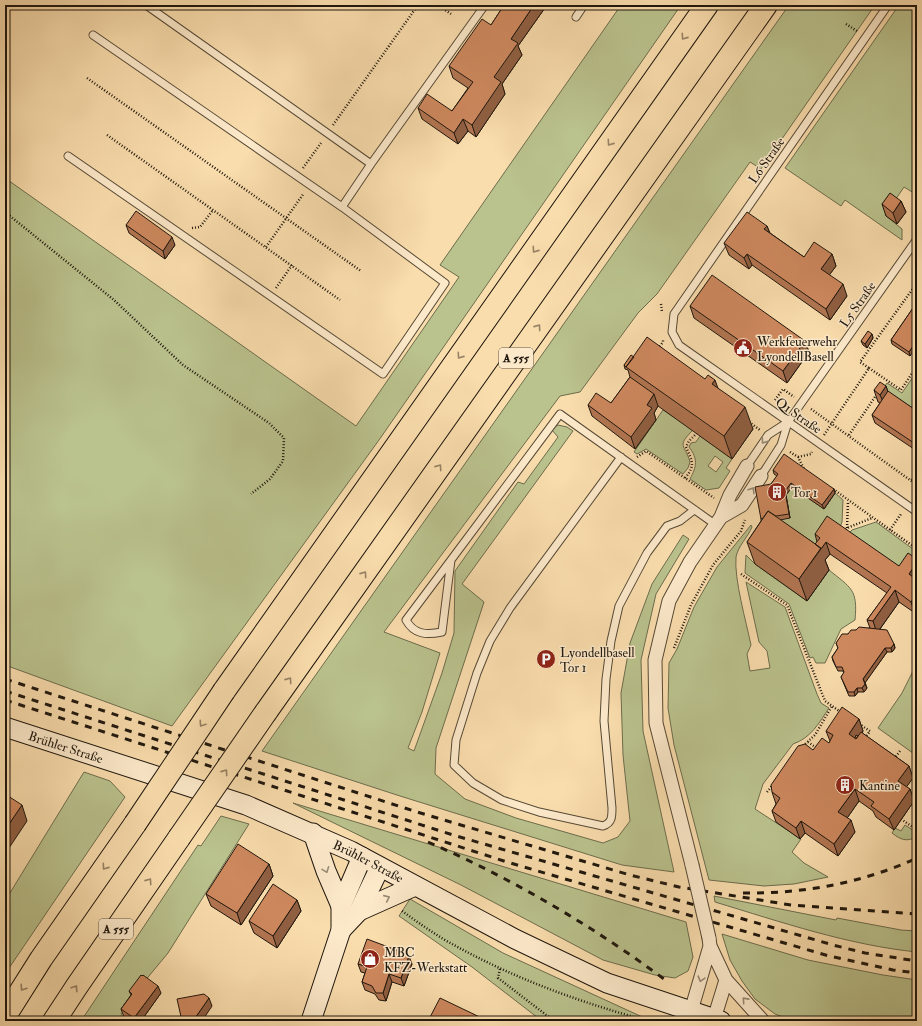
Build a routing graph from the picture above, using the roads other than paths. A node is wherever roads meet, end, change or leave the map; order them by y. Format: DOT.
graph roads {
  1 [pos="146,5"];
  2 [pos="485,5"];
  3 [pos="584,5"];
  4 [pos="707,5"];
  5 [pos="766,5"];
  6 [pos="888,5"];
  7 [pos="576,17"];
  8 [pos="93,35"];
  9 [pos="68,156"];
  10 [pos="371,164"];
  11 [pos="342,207"];
  12 [pos="917,239"];
  13 [pos="672,332"];
  14 [pos="788,422"];
  15 [pos="621,457"];
  16 [pos="747,466"];
  17 [pos="761,476"];
  18 [pos="694,510"];
  19 [pos="917,512"];
  20 [pos="718,521"];
  21 [pos="452,560"];
  22 [pos="5,727"];
  23 [pos="313,833"];
  24 [pos="362,856"];
  25 [pos="380,866"];
  26 [pos="415,886"];
  27 [pos="341,906"];
  28 [pos="359,911"];
  29 [pos="341,930"];
  30 [pos="710,942"];
  31 [pos="726,980"];
  32 [pos="691,1011"];
  33 [pos="5,1016"];
  34 [pos="718,1020"];
  35 [pos="54,1021"];
  36 [pos="311,1021"];
  37 [pos="763,1021"];
  1 -- 10 [label="lane"];
  2 -- 10 [label="lane"];
  3 -- 7 [label="lane"];
  4 -- 33 [label="highway, one-way, bridge"];
  35 -- 5 [label="highway, A 555, one-way, bridge"];
  6 -- 13 [label="lane, L6 Straße"];
  8 -- 11 [label="lane"];
  9 -- 11 [label="lane"];
  10 -- 11 [label="lane"];
  12 -- 14 [label="lane, L5 Straße"];
  13 -- 14 [label="lane, Q1 Straße"];
  14 -- 16 [label="lane, one-way"];
  14 -- 17 [label="lane"];
  14 -- 19 [label="lane, Q1 Straße"];
  15 -- 18 [label="lane"];
  15 -- 18 [label="lane"];
  15 -- 21 [label="lane"];
  16 -- 20 [label="street"];
  20 -- 17 [label="street, one-way"];
  18 -- 20 [label="lane"];
  20 -- 30 [label="street, bridge"];
  21 -- 21 [label="lane"];
  22 -- 23 [label="main road, Brühler Straße"];
  23 -- 24 [label="main road, Brühler Straße"];
  23 -- 27 [label="main road, one-way"];
  24 -- 25 [label="main road, Brühler Straße"];
  24 -- 27 [label="main road"];
  25 -- 26 [label="main road, Brühler Straße"];
  25 -- 28 [label="main road"];
  28 -- 26 [label="main road, one-way"];
  26 -- 32 [label="main road, Brühler Straße"];
  27 -- 29 [label="main road"];
  28 -- 29 [label="main road"];
  29 -- 36 [label="main road"];
  30 -- 31 [label="street"];
  30 -- 32 [label="street, one-way"];
  31 -- 34 [label="street"];
  37 -- 31 [label="street, one-way"];
  32 -- 34 [label="main road, Brühler Straße"];
}
